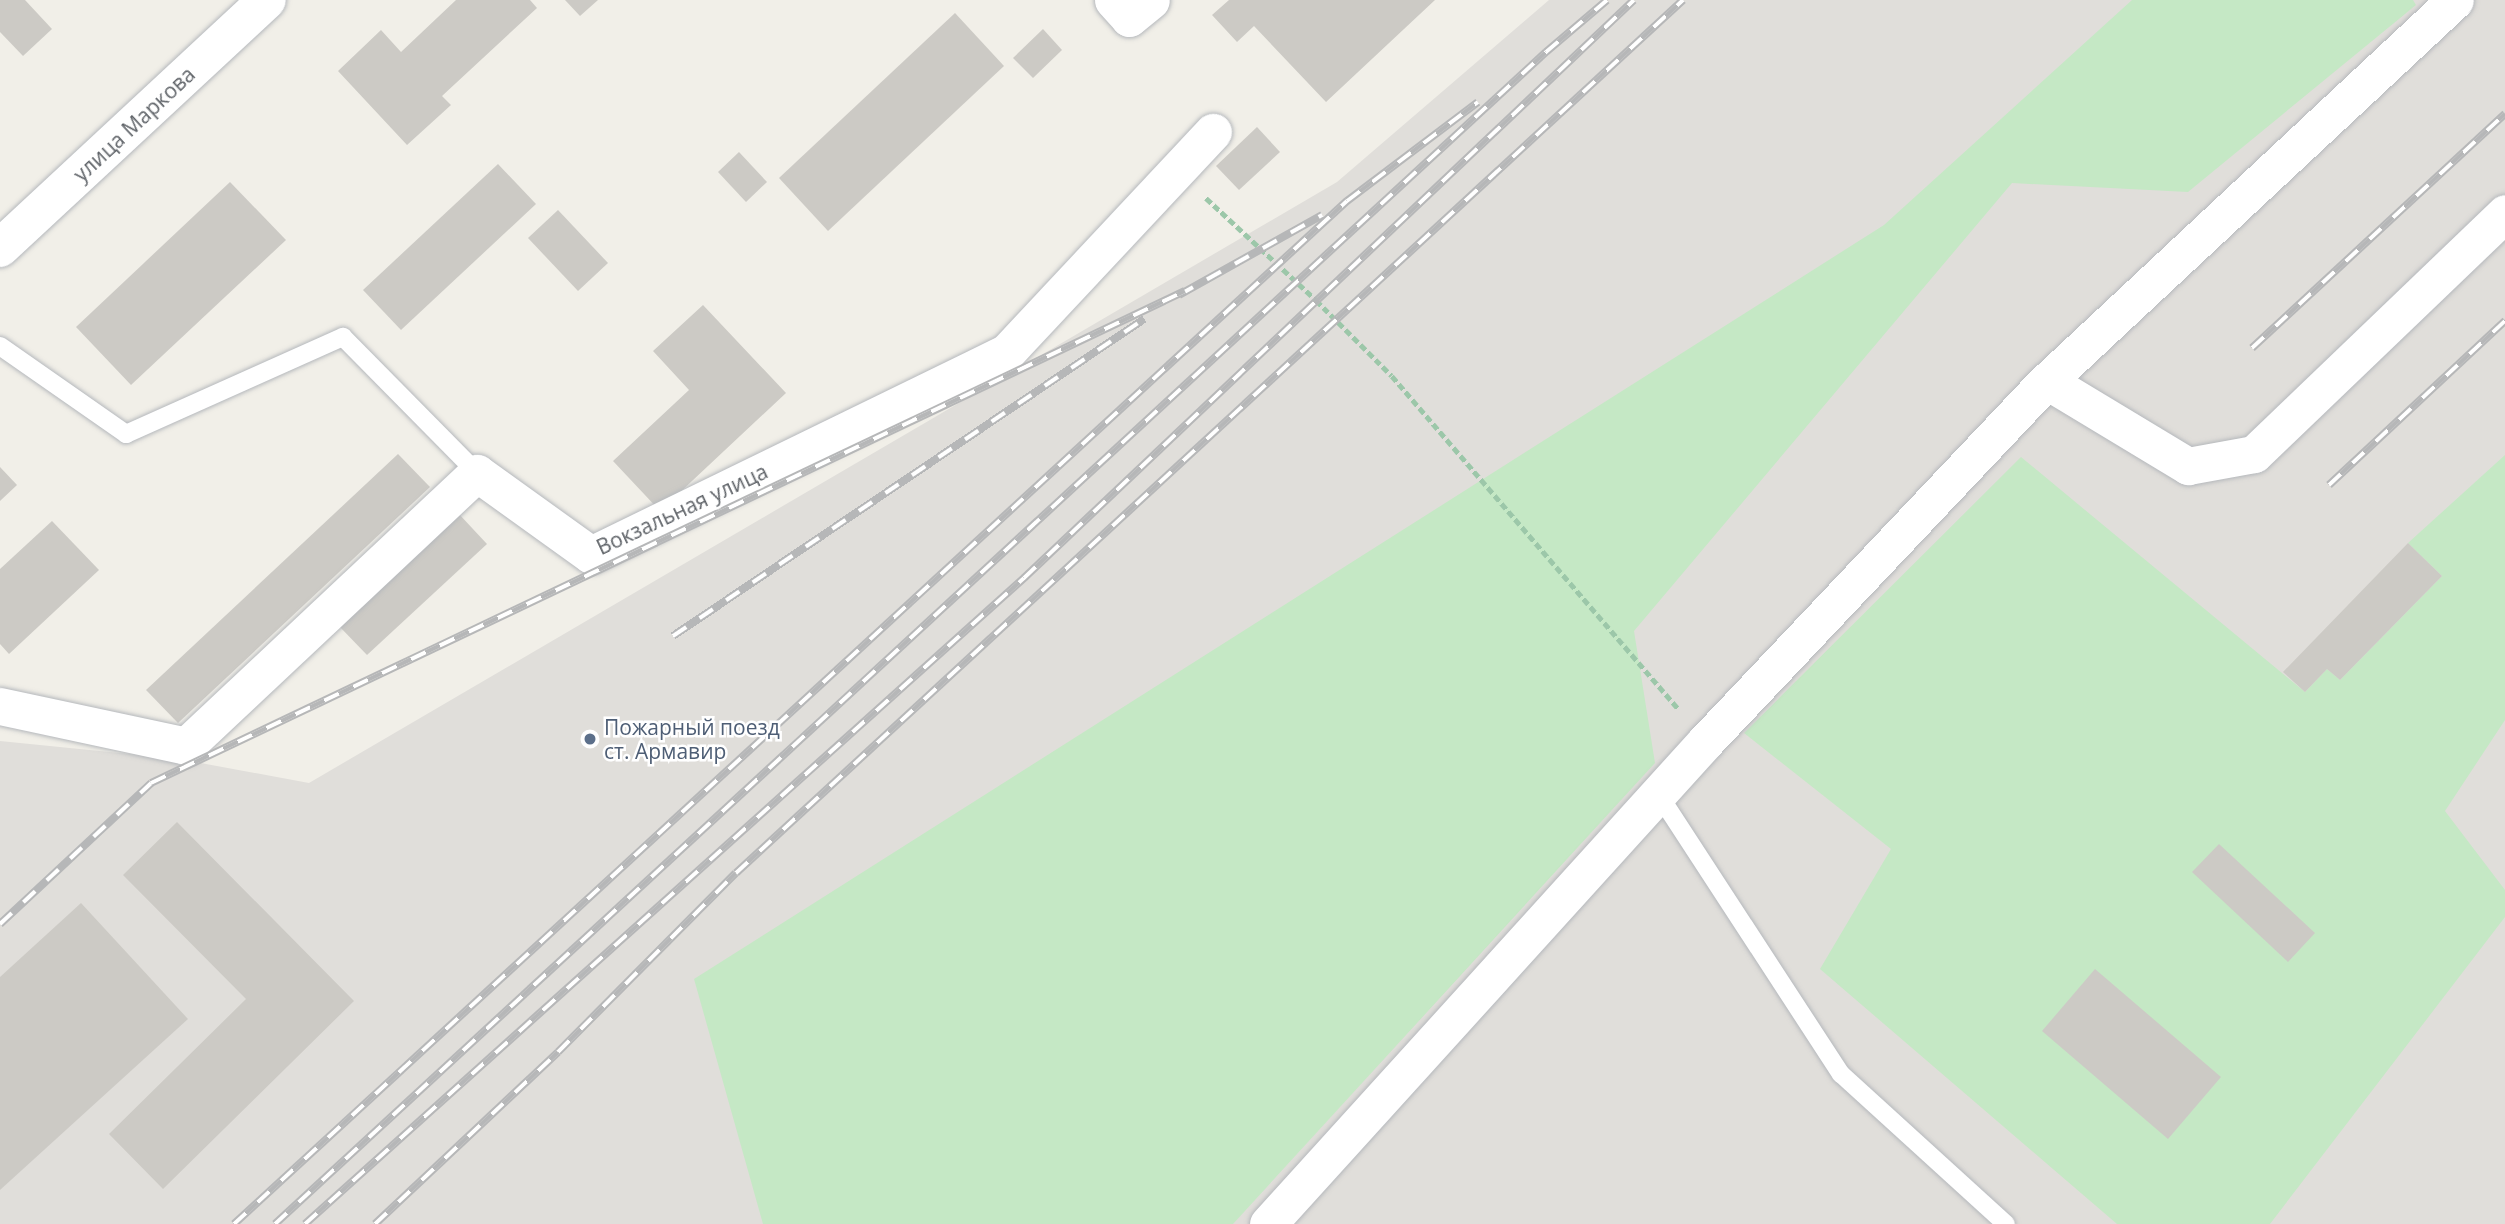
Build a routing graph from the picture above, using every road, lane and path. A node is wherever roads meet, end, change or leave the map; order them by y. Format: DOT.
graph roads {
  1 [pos="267,0"];
  2 [pos="2455,0"];
  3 [pos="1213,132"];
  4 [pos="1174,169"];
  5 [pos="2505,213"];
  6 [pos="0,248"];
  7 [pos="0,346"];
  8 [pos="2047,381"];
  9 [pos="477,473"];
  10 [pos="0,706"];
  11 [pos="1706,741"];
  12 [pos="1659,795"];
  13 [pos="1268,1224"];
  14 [pos="2006,1224"];
  1 -- 6 [label="main road, улица Маркова"];
  2 -- 8 [label="street"];
  3 -- 4 [label="street, Вокзальная улица"];
  4 -- 9 [label="street, Вокзальная улица"];
  4 -- 11 [label="path"];
  5 -- 8 [label="street"];
  7 -- 9 [label="lane"];
  8 -- 11 [label="street"];
  9 -- 10 [label="street"];
  11 -- 12 [label="street"];
  12 -- 13 [label="street"];
  12 -- 14 [label="lane"];
}
